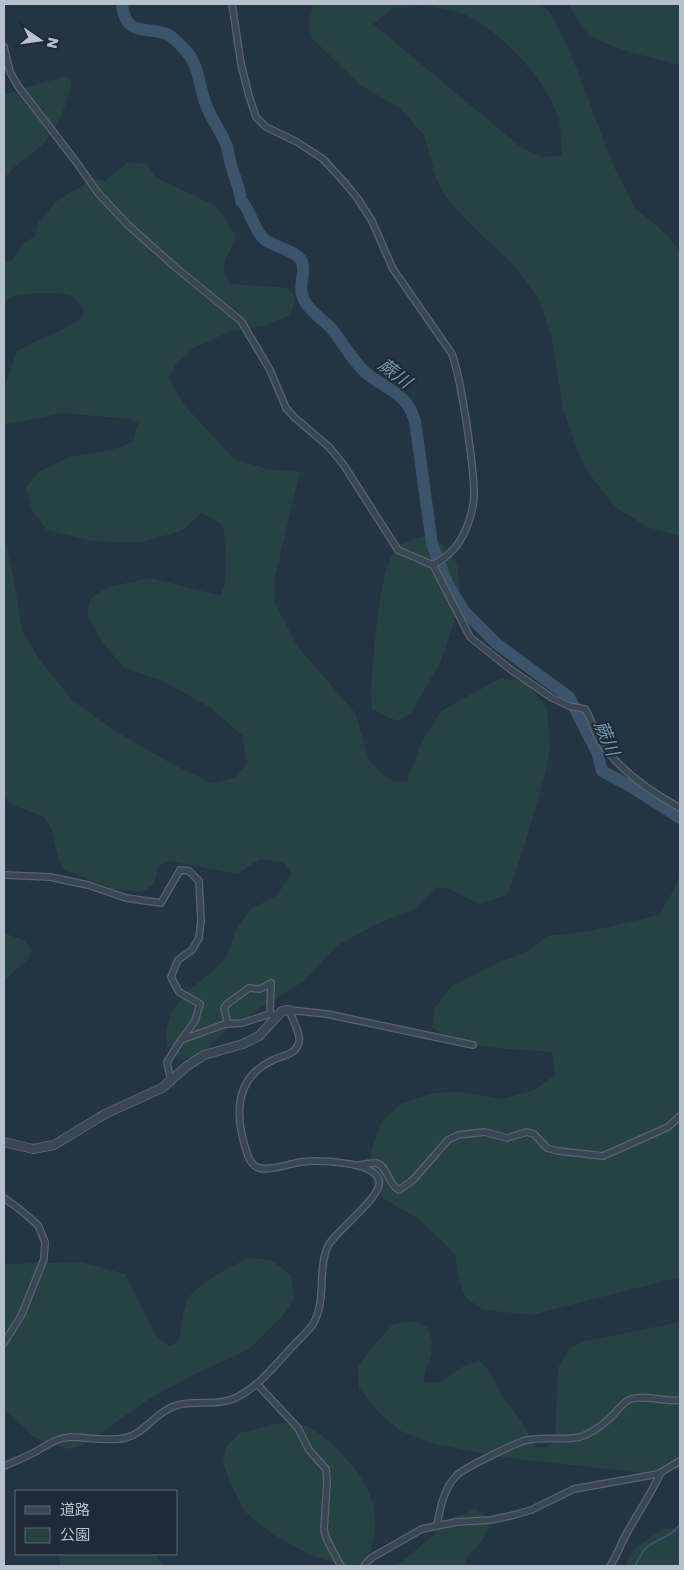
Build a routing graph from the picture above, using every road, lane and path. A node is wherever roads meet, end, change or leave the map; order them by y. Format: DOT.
graph roads {
  1 [pos="232,4"];
  2 [pos="4,47"];
  3 [pos="433,565"];
  4 [pos="680,808"];
  5 [pos="4,875"];
  6 [pos="289,1010"];
  7 [pos="273,1015"];
  8 [pos="228,1024"];
  9 [pos="181,1040"];
  10 [pos="473,1045"];
  11 [pos="171,1082"];
  12 [pos="680,1116"];
  13 [pos="4,1142"];
  14 [pos="355,1165"];
  15 [pos="4,1198"];
  16 [pos="4,1343"];
  17 [pos="257,1384"];
  18 [pos="680,1400"];
  19 [pos="680,1460"];
  20 [pos="4,1466"];
  21 [pos="661,1472"];
  22 [pos="437,1525"];
  23 [pos="341,1566"];
  24 [pos="364,1566"];
  25 [pos="610,1566"];
  1 -- 3 [label="street"];
  2 -- 3 [label="street"];
  3 -- 4 [label="street"];
  5 -- 9 [label="street"];
  6 -- 7 [label="street"];
  6 -- 10 [label="street"];
  6 -- 14 [label="street"];
  7 -- 8 [label="street"];
  7 -- 8 [label="street"];
  7 -- 11 [label="street"];
  8 -- 9 [label="street"];
  9 -- 11 [label="street"];
  11 -- 13 [label="street"];
  12 -- 14 [label="street"];
  14 -- 17 [label="street"];
  15 -- 16 [label="street"];
  17 -- 20 [label="street"];
  17 -- 23 [label="street"];
  18 -- 22 [label="street"];
  19 -- 21 [label="street"];
  21 -- 22 [label="street"];
  21 -- 25 [label="street"];
  22 -- 24 [label="street"];
}
